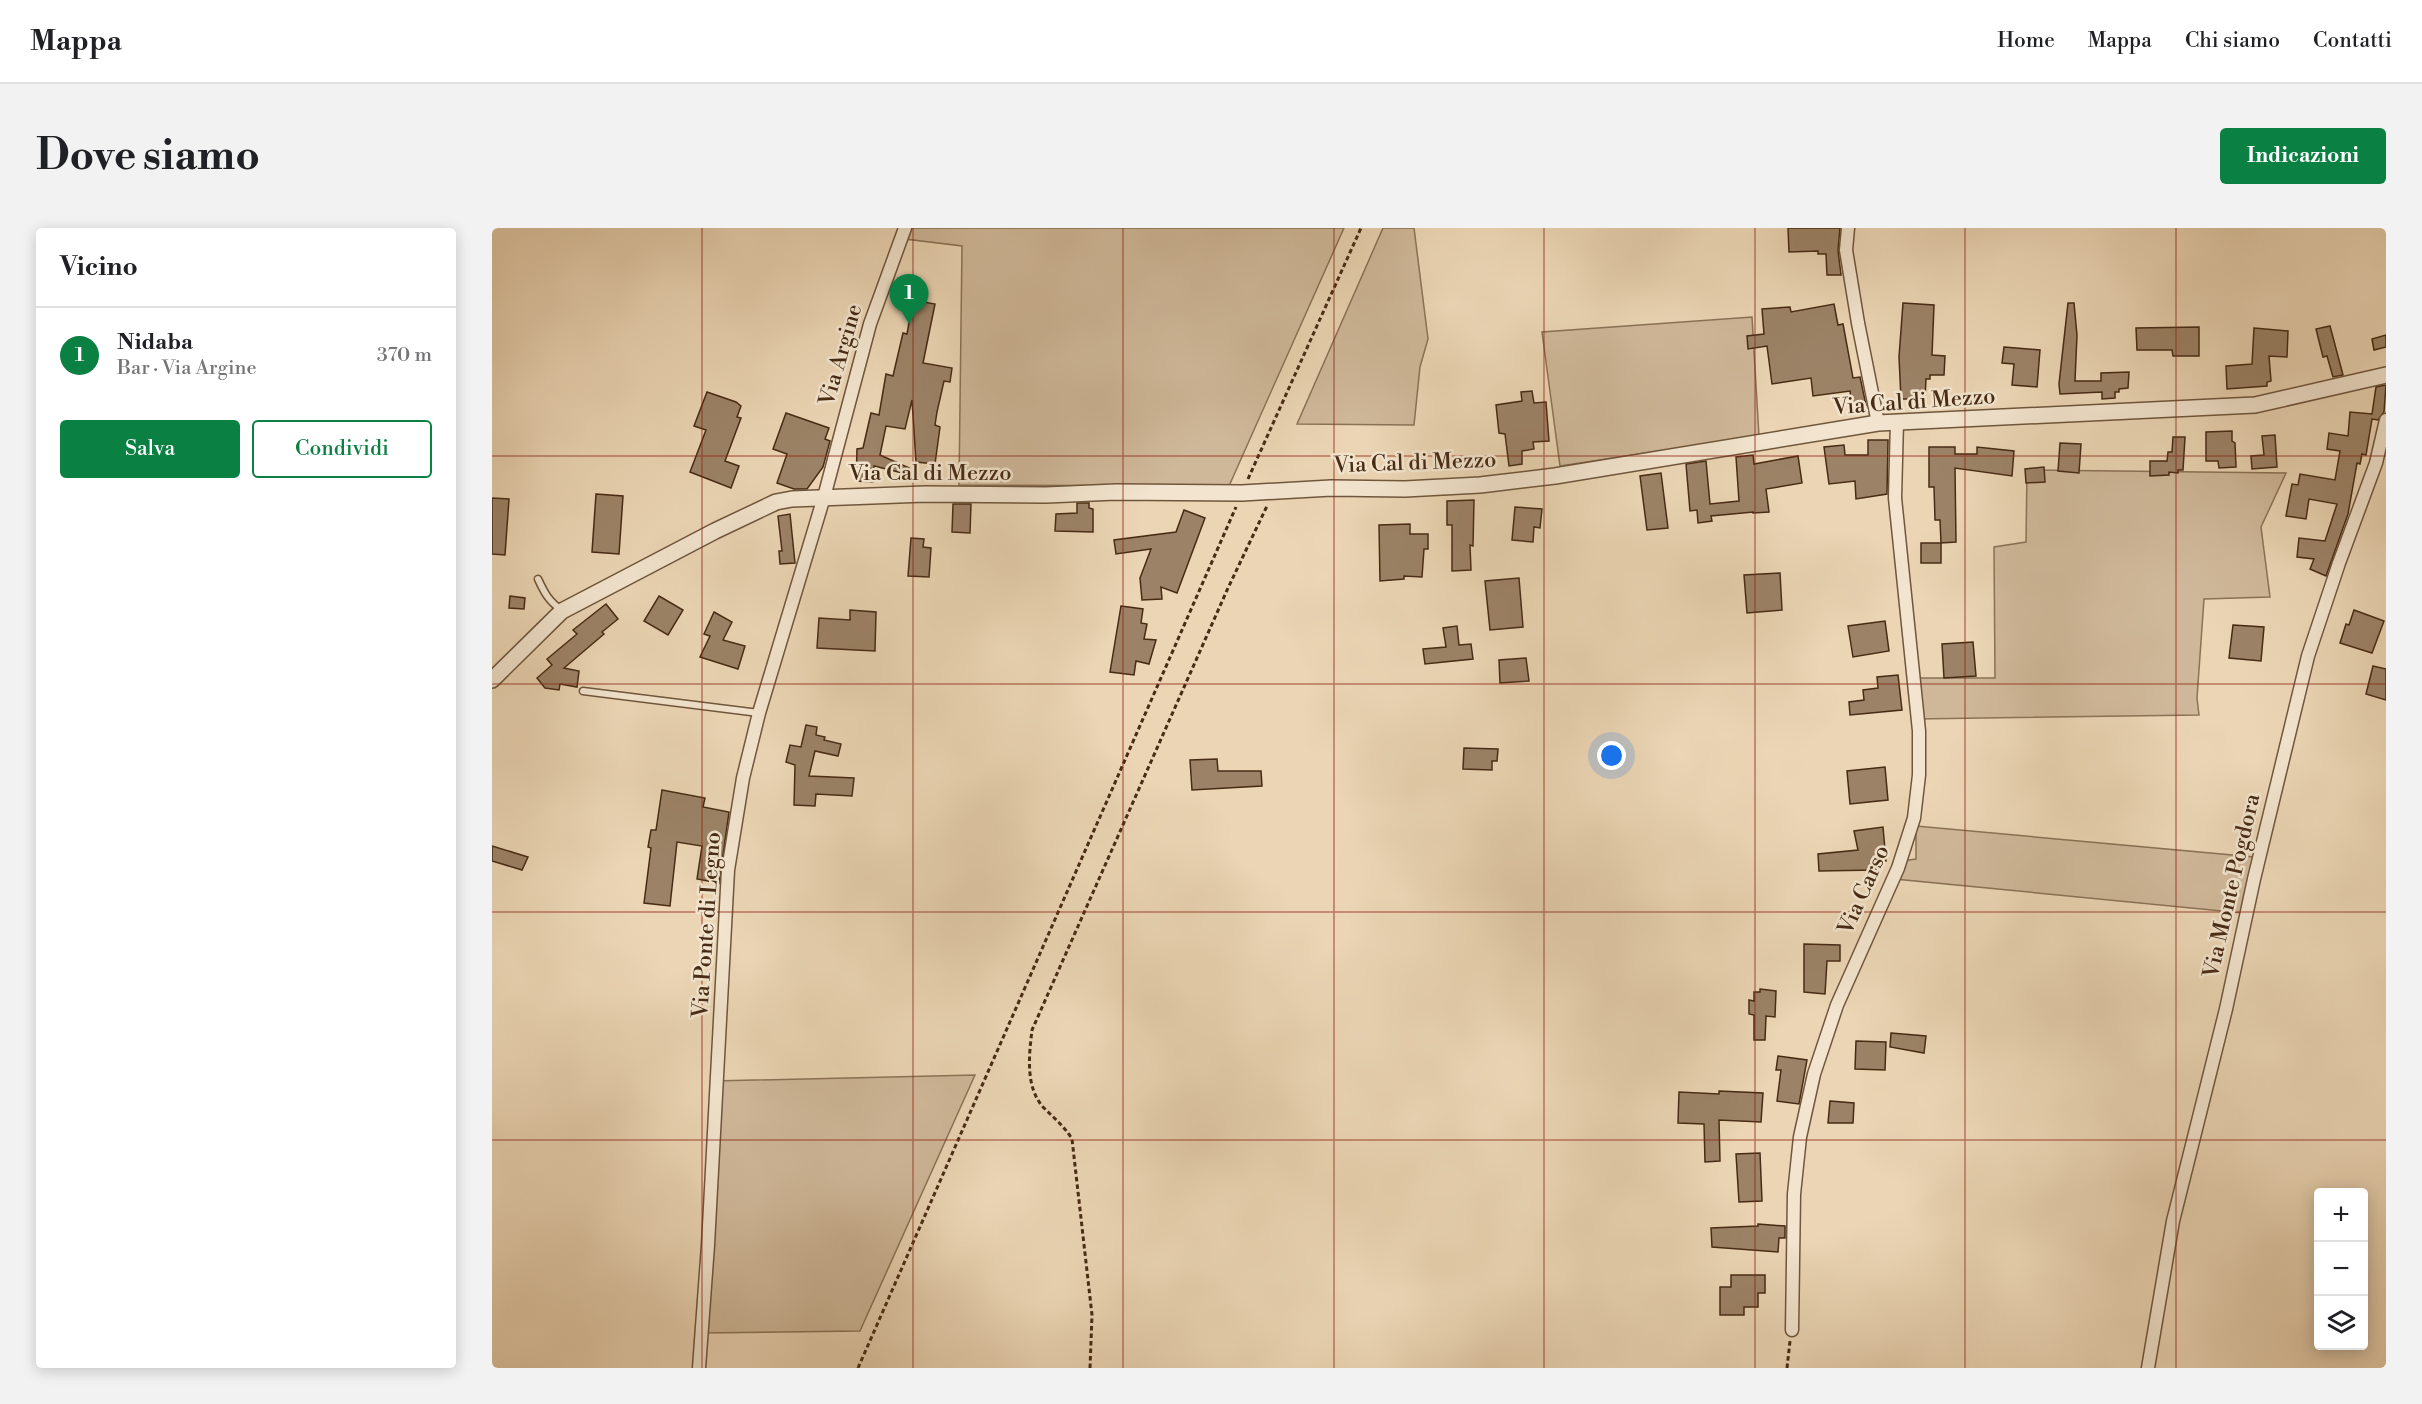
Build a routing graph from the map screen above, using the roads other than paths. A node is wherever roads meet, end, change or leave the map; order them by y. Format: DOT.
graph roads {
  1 [pos="905,228"];
  2 [pos="1848,228"];
  3 [pos="2386,375"];
  4 [pos="2386,420"];
  5 [pos="1897,421"];
  6 [pos="1878,423"];
  7 [pos="824,497"];
  8 [pos="538,579"];
  9 [pos="562,611"];
  10 [pos="492,680"];
  11 [pos="583,691"];
  12 [pos="759,713"];
  13 [pos="1792,1330"];
  14 [pos="699,1368"];
  15 [pos="2148,1368"];
  1 -- 7 [label="street, Via Argine"];
  2 -- 6 [label="street"];
  3 -- 5 [label="street, Via Cal di Mezzo"];
  4 -- 15 [label="street, Via Monte Pogdora"];
  5 -- 6 [label="street, Via Cal di Mezzo"];
  5 -- 13 [label="street, Via Carso"];
  6 -- 7 [label="street, Via Cal di Mezzo"];
  7 -- 9 [label="street, Via Cal di Mezzo"];
  7 -- 12 [label="street, Via Ponte di Legno"];
  8 -- 9 [label="lane"];
  9 -- 10 [label="street, Via Cal di Mezzo"];
  11 -- 12 [label="lane"];
  12 -- 14 [label="street, Via Ponte di Legno"];
}
